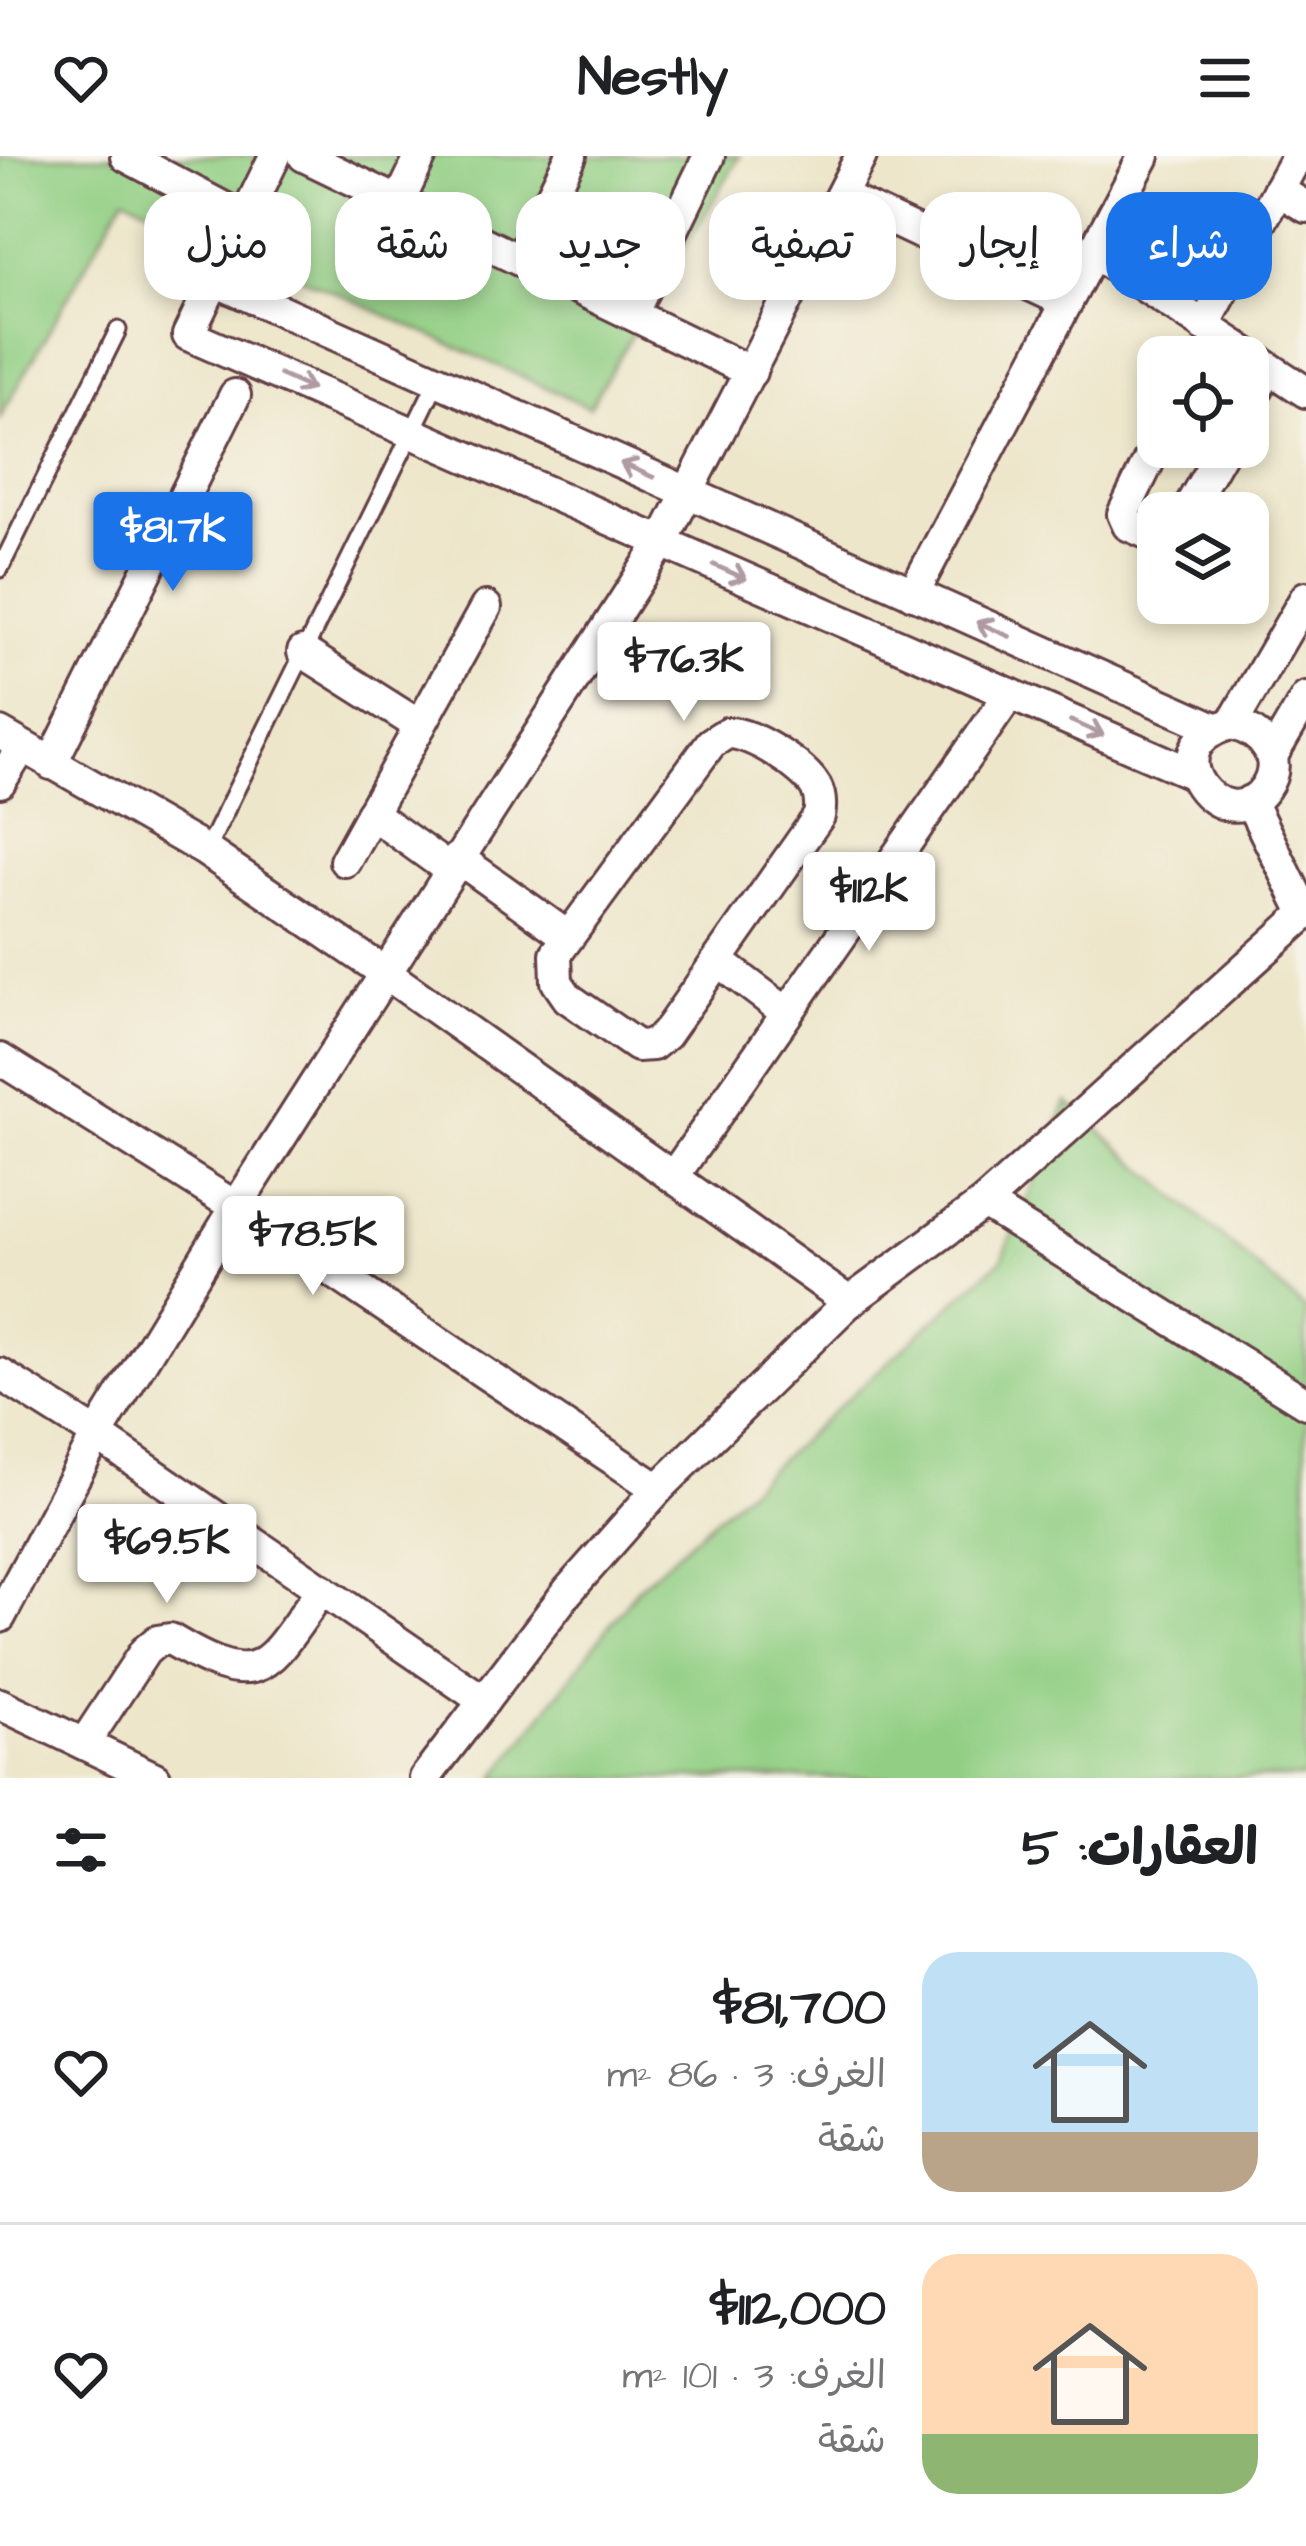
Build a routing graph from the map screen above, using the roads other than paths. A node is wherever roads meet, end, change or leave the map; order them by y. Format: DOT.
graph roads {
  1 [pos="126,156"];
  2 [pos="275,156"];
  3 [pos="304,156"];
  4 [pos="422,156"];
  5 [pos="571,156"];
  6 [pos="709,156"];
  7 [pos="861,156"];
  8 [pos="1144,156"];
  9 [pos="1297,156"];
  10 [pos="1278,190"];
  11 [pos="194,192"];
  12 [pos="258,192"];
  13 [pos="378,192"];
  14 [pos="404,192"];
  15 [pos="553,192"];
  16 [pos="843,192"];
  17 [pos="1306,206"];
  18 [pos="896,222"];
  19 [pos="1092,252"];
  20 [pos="206,300"];
  21 [pos="257,300"];
  22 [pos="603,300"];
  23 [pos="788,300"];
  24 [pos="1066,302"];
  25 [pos="632,314"];
  26 [pos="1204,326"];
  27 [pos="118,330"];
  28 [pos="1219,336"];
  29 [pos="1269,368"];
  30 [pos="752,372"];
  31 [pos="437,381"];
  32 [pos="1304,387"];
  33 [pos="235,395"];
  34 [pos="411,433"];
  35 [pos="1145,468"];
  36 [pos="690,494"];
  37 [pos="1137,529"];
  38 [pos="662,542"];
  39 [pos="0,569"];
  40 [pos="913,594"];
  41 [pos="1306,598"];
  42 [pos="486,607"];
  43 [pos="303,652"];
  44 [pos="1010,694"];
  45 [pos="1306,698"];
  46 [pos="420,726"];
  47 [pos="1224,726"];
  48 [pos="11,740"];
  49 [pos="1272,756"];
  50 [pos="51,764"];
  51 [pos="1193,774"];
  52 [pos="0,782"];
  53 [pos="1250,801"];
  54 [pos="371,813"];
  55 [pos="206,851"];
  56 [pos="345,860"];
  57 [pos="454,864"];
  58 [pos="1305,914"];
  59 [pos="567,936"];
  60 [pos="718,961"];
  61 [pos="384,972"];
  62 [pos="787,1013"];
  63 [pos="0,1058"];
  64 [pos="673,1177"];
  65 [pos="984,1203"];
  66 [pos="236,1207"];
  67 [pos="849,1302"];
  68 [pos="0,1374"];
  69 [pos="1306,1403"];
  70 [pos="97,1435"];
  71 [pos="658,1489"];
  72 [pos="12,1564"];
  73 [pos="322,1589"];
  74 [pos="0,1617"];
  75 [pos="484,1701"];
  76 [pos="0,1705"];
  77 [pos="84,1744"];
  78 [pos="155,1778"];
  79 [pos="425,1778"];
  1 -- 11 [label="street"];
  2 -- 12 [label="street"];
  3 -- 13 [label="street"];
  4 -- 14 [label="street"];
  5 -- 15 [label="street"];
  6 -- 25 [label="street"];
  7 -- 16 [label="street"];
  8 -- 19 [label="street"];
  9 -- 10 [label="street"];
  10 -- 17 [label="street"];
  10 -- 26 [label="street"];
  18 -- 24 [label="street"];
  19 -- 24 [label="street"];
  19 -- 26 [label="street"];
  20 -- 34 [label="street, one-way"];
  21 -- 31 [label="street"];
  22 -- 25 [label="street"];
  23 -- 30 [label="street"];
  24 -- 40 [label="street"];
  25 -- 30 [label="street"];
  26 -- 28 [label="street"];
  27 -- 39 [label="lane"];
  29 -- 32 [label="street"];
  30 -- 36 [label="street"];
  31 -- 34 [label="lane"];
  36 -- 31 [label="street, one-way"];
  33 -- 50 [label="street"];
  34 -- 38 [label="street"];
  34 -- 43 [label="lane"];
  35 -- 37 [label="street"];
  36 -- 38 [label="street"];
  36 -- 40 [label="street"];
  38 -- 44 [label="street, one-way"];
  38 -- 57 [label="street"];
  47 -- 40 [label="street, one-way"];
  41 -- 47 [label="street"];
  42 -- 46 [label="street"];
  43 -- 46 [label="street"];
  43 -- 55 [label="lane"];
  44 -- 51 [label="street, one-way"];
  44 -- 62 [label="street"];
  45 -- 49 [label="street"];
  46 -- 54 [label="street"];
  47 -- 49 [label="street"];
  47 -- 51 [label="street"];
  48 -- 50 [label="street"];
  48 -- 52 [label="street"];
  49 -- 53 [label="street"];
  50 -- 55 [label="street"];
  51 -- 53 [label="street"];
  53 -- 58 [label="street"];
  54 -- 56 [label="street"];
  54 -- 57 [label="street"];
  55 -- 61 [label="street"];
  57 -- 59 [label="street"];
  57 -- 61 [label="street"];
  58 -- 65 [label="street"];
  59 -- 60 [label="street"];
  59 -- 60 [label="street"];
  60 -- 62 [label="street"];
  61 -- 64 [label="street"];
  61 -- 66 [label="street"];
  62 -- 64 [label="street"];
  63 -- 66 [label="street"];
  64 -- 67 [label="street"];
  65 -- 67 [label="street"];
  65 -- 69 [label="street"];
  66 -- 70 [label="street"];
  66 -- 71 [label="street"];
  67 -- 71 [label="street"];
  68 -- 70 [label="street"];
  70 -- 72 [label="street"];
  70 -- 73 [label="street"];
  71 -- 75 [label="street"];
  72 -- 74 [label="street"];
  73 -- 75 [label="street"];
  73 -- 77 [label="street"];
  75 -- 79 [label="street"];
  76 -- 77 [label="street"];
  77 -- 78 [label="street"];
}
